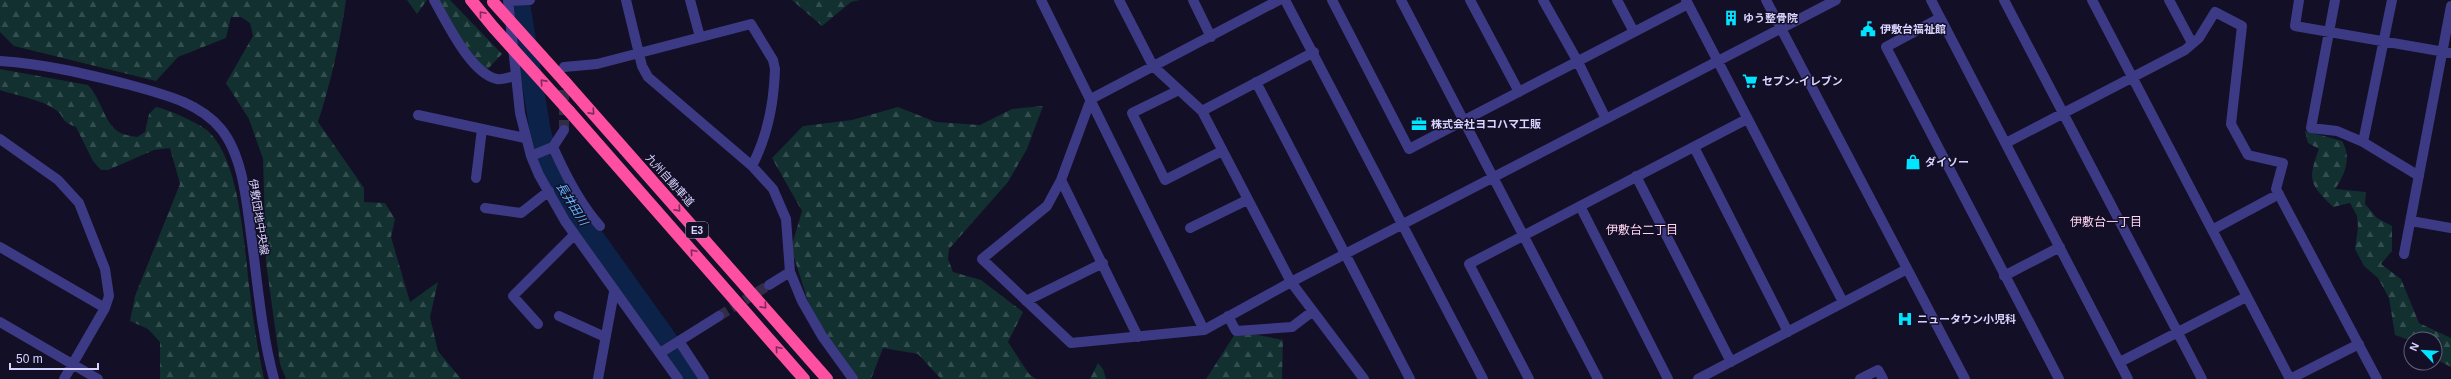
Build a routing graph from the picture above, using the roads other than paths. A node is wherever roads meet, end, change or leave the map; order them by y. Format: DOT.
graph roads {
  1 [pos="434,0"];
  2 [pos="471,0"];
  3 [pos="530,0"];
  4 [pos="626,0"];
  5 [pos="690,0"];
  6 [pos="1041,0"];
  7 [pos="1119,0"];
  8 [pos="1193,0"];
  9 [pos="1279,0"];
  10 [pos="1285,0"];
  11 [pos="1332,0"];
  12 [pos="1401,0"];
  13 [pos="1470,0"];
  14 [pos="1543,0"];
  15 [pos="1617,0"];
  16 [pos="1766,0"];
  17 [pos="1836,0"];
  18 [pos="1931,0"];
  19 [pos="2004,0"];
  20 [pos="2092,0"];
  21 [pos="2169,0"];
  22 [pos="2299,0"];
  23 [pos="2335,0"];
  24 [pos="2392,0"];
  25 [pos="492,1"];
  26 [pos="510,1"];
  27 [pos="1687,2"];
  28 [pos="2451,6"];
  29 [pos="1940,18"];
  30 [pos="1780,28"];
  31 [pos="2330,31"];
  32 [pos="1634,32"];
  33 [pos="700,37"];
  34 [pos="1211,37"];
  35 [pos="2385,40"];
  36 [pos="2192,43"];
  37 [pos="1314,52"];
  38 [pos="2447,52"];
  39 [pos="640,53"];
  40 [pos="0,61"];
  41 [pos="1578,62"];
  42 [pos="1718,62"];
  43 [pos="1153,66"];
  44 [pos="564,67"];
  45 [pos="515,76"];
  46 [pos="2133,77"];
  47 [pos="1256,82"];
  48 [pos="1179,90"];
  49 [pos="1519,92"];
  50 [pos="1091,99"];
  51 [pos="1202,111"];
  52 [pos="2063,113"];
  53 [pos="418,115"];
  54 [pos="1606,119"];
  55 [pos="1747,119"];
  56 [pos="1464,120"];
  57 [pos="482,129"];
  58 [pos="564,130"];
  59 [pos="526,138"];
  60 [pos="0,139"];
  61 [pos="2363,142"];
  62 [pos="2006,143"];
  63 [pos="553,147"];
  64 [pos="1694,147"];
  65 [pos="1222,151"];
  66 [pos="531,156"];
  67 [pos="752,166"];
  68 [pos="1636,176"];
  69 [pos="2419,176"];
  70 [pos="476,178"];
  71 [pos="1494,178"];
  72 [pos="1061,180"];
  73 [pos="549,191"];
  74 [pos="2279,194"];
  75 [pos="1247,200"];
  76 [pos="1580,206"];
  77 [pos="485,208"];
  78 [pos="2411,220"];
  79 [pos="1402,224"];
  80 [pos="600,226"];
  81 [pos="1190,228"];
  82 [pos="2451,228"];
  83 [pos="2212,230"];
  84 [pos="574,234"];
  85 [pos="1524,235"];
  86 [pos="0,247"];
  87 [pos="2060,248"];
  88 [pos="2404,254"];
  89 [pos="1346,255"];
  90 [pos="1103,263"];
  91 [pos="1907,269"];
  92 [pos="790,272"];
  93 [pos="2004,276"];
  94 [pos="1291,282"];
  95 [pos="769,285"];
  96 [pos="614,292"];
  97 [pos="2246,297"];
  98 [pos="1026,301"];
  99 [pos="1843,302"];
  100 [pos="105,308"];
  101 [pos="1313,311"];
  102 [pos="558,316"];
  103 [pos="719,316"];
  104 [pos="1228,316"];
  105 [pos="0,322"];
  106 [pos="538,324"];
  107 [pos="1204,330"];
  108 [pos="1788,332"];
  109 [pos="2178,333"];
  110 [pos="606,337"];
  111 [pos="1138,337"];
  112 [pos="679,341"];
  113 [pos="2359,344"];
  114 [pos="660,353"];
  115 [pos="1731,362"];
  116 [pos="2120,362"];
  117 [pos="73,364"];
  118 [pos="64,379"];
  119 [pos="98,379"];
  120 [pos="274,379"];
  121 [pos="598,379"];
  122 [pos="678,379"];
  123 [pos="704,379"];
  124 [pos="804,379"];
  125 [pos="827,379"];
  126 [pos="852,379"];
  127 [pos="1364,379"];
  128 [pos="1410,379"];
  129 [pos="1483,379"];
  130 [pos="1529,379"];
  131 [pos="1598,379"];
  132 [pos="1668,379"];
  133 [pos="1698,379"];
  134 [pos="1860,379"];
  135 [pos="1883,379"];
  136 [pos="1965,379"];
  137 [pos="2058,379"];
  138 [pos="2128,379"];
  139 [pos="2202,379"];
  140 [pos="2290,379"];
  141 [pos="2377,379"];
  1 -- 45 [label="street"];
  124 -- 2 [label="highway, E3, one-way, bridge"];
  3 -- 26 [label="street"];
  4 -- 39 [label="street"];
  5 -- 33 [label="street"];
  6 -- 50 [label="street"];
  7 -- 43 [label="street"];
  8 -- 34 [label="street"];
  9 -- 34 [label="street"];
  10 -- 37 [label="street"];
  11 -- 56 [label="street"];
  12 -- 56 [label="street"];
  13 -- 49 [label="street"];
  14 -- 41 [label="street"];
  15 -- 32 [label="street"];
  16 -- 30 [label="street"];
  17 -- 30 [label="street"];
  18 -- 29 [label="street"];
  19 -- 52 [label="street"];
  20 -- 46 [label="street"];
  21 -- 36 [label="street"];
  22 -- 31 [label="street"];
  23 -- 31 [label="street"];
  24 -- 35 [label="street"];
  25 -- 125 [label="highway, 九州自動車道 / E3, one-way, bridge"];
  26 -- 45 [label="street"];
  27 -- 32 [label="street"];
  27 -- 42 [label="street"];
  28 -- 38 [label="street"];
  29 -- 62 [label="street"];
  29 -- 93 [label="street"];
  30 -- 42 [label="street"];
  30 -- 91 [label="street"];
  31 -- 35 [label="street"];
  31 -- 61 [label="street"];
  32 -- 41 [label="street"];
  33 -- 39 [label="street"];
  33 -- 67 [label="street"];
  34 -- 43 [label="street"];
  35 -- 38 [label="street"];
  35 -- 61 [label="street"];
  36 -- 46 [label="street"];
  36 -- 74 [label="street"];
  37 -- 47 [label="street"];
  37 -- 79 [label="street"];
  38 -- 69 [label="street"];
  39 -- 44 [label="street"];
  39 -- 67 [label="street"];
  40 -- 120 [label="street, 伊敷団地中央線"];
  41 -- 49 [label="street"];
  41 -- 54 [label="street"];
  42 -- 54 [label="street"];
  42 -- 55 [label="street"];
  43 -- 48 [label="street"];
  43 -- 50 [label="street"];
  45 -- 59 [label="street"];
  46 -- 52 [label="street"];
  46 -- 83 [label="street"];
  47 -- 51 [label="street"];
  47 -- 89 [label="street"];
  48 -- 51 [label="street"];
  48 -- 65 [label="street"];
  49 -- 56 [label="street"];
  50 -- 72 [label="street"];
  50 -- 107 [label="street"];
  51 -- 65 [label="street"];
  52 -- 62 [label="street"];
  52 -- 109 [label="street"];
  53 -- 57 [label="street"];
  54 -- 71 [label="street"];
  55 -- 64 [label="street"];
  55 -- 99 [label="street"];
  56 -- 71 [label="street"];
  57 -- 59 [label="street"];
  57 -- 70 [label="street"];
  58 -- 63 [label="street"];
  59 -- 66 [label="street"];
  60 -- 100 [label="street"];
  61 -- 69 [label="street"];
  62 -- 87 [label="street"];
  63 -- 66 [label="street"];
  63 -- 80 [label="street"];
  64 -- 68 [label="street"];
  64 -- 108 [label="street"];
  65 -- 75 [label="street"];
  66 -- 73 [label="street"];
  67 -- 92 [label="street"];
  68 -- 76 [label="street"];
  68 -- 115 [label="street"];
  69 -- 78 [label="street"];
  71 -- 79 [label="street"];
  71 -- 85 [label="street"];
  72 -- 90 [label="street"];
  72 -- 98 [label="street"];
  73 -- 77 [label="street"];
  73 -- 84 [label="street"];
  74 -- 83 [label="street"];
  74 -- 113 [label="street"];
  75 -- 81 [label="street"];
  75 -- 94 [label="street"];
  76 -- 85 [label="street"];
  76 -- 132 [label="street"];
  78 -- 82 [label="street"];
  78 -- 88 [label="street"];
  79 -- 89 [label="street"];
  79 -- 129 [label="street"];
  83 -- 97 [label="street"];
  84 -- 96 [label="street"];
  84 -- 106 [label="street"];
  85 -- 130 [label="street"];
  85 -- 131 [label="street"];
  86 -- 100 [label="street"];
  87 -- 93 [label="street"];
  87 -- 116 [label="street"];
  89 -- 94 [label="street"];
  89 -- 128 [label="street"];
  90 -- 98 [label="street"];
  90 -- 111 [label="street"];
  91 -- 99 [label="street"];
  91 -- 136 [label="street"];
  92 -- 95 [label="street"];
  92 -- 126 [label="street"];
  93 -- 137 [label="street"];
  94 -- 101 [label="street"];
  94 -- 104 [label="street"];
  96 -- 110 [label="street"];
  96 -- 114 [label="street"];
  97 -- 109 [label="street"];
  97 -- 140 [label="street"];
  98 -- 111 [label="street"];
  99 -- 108 [label="street"];
  100 -- 117 [label="street"];
  101 -- 104 [label="street"];
  101 -- 127 [label="street"];
  102 -- 110 [label="street"];
  103 -- 112 [label="street"];
  104 -- 107 [label="street"];
  105 -- 117 [label="street"];
  107 -- 111 [label="street"];
  108 -- 115 [label="street"];
  109 -- 116 [label="street"];
  109 -- 139 [label="street"];
  110 -- 121 [label="street"];
  112 -- 114 [label="street"];
  112 -- 123 [label="street"];
  113 -- 140 [label="street"];
  113 -- 141 [label="street"];
  114 -- 122 [label="street"];
  115 -- 133 [label="street"];
  116 -- 138 [label="street"];
  117 -- 118 [label="street"];
  117 -- 119 [label="street"];
  134 -- 135 [label="street"];
}
